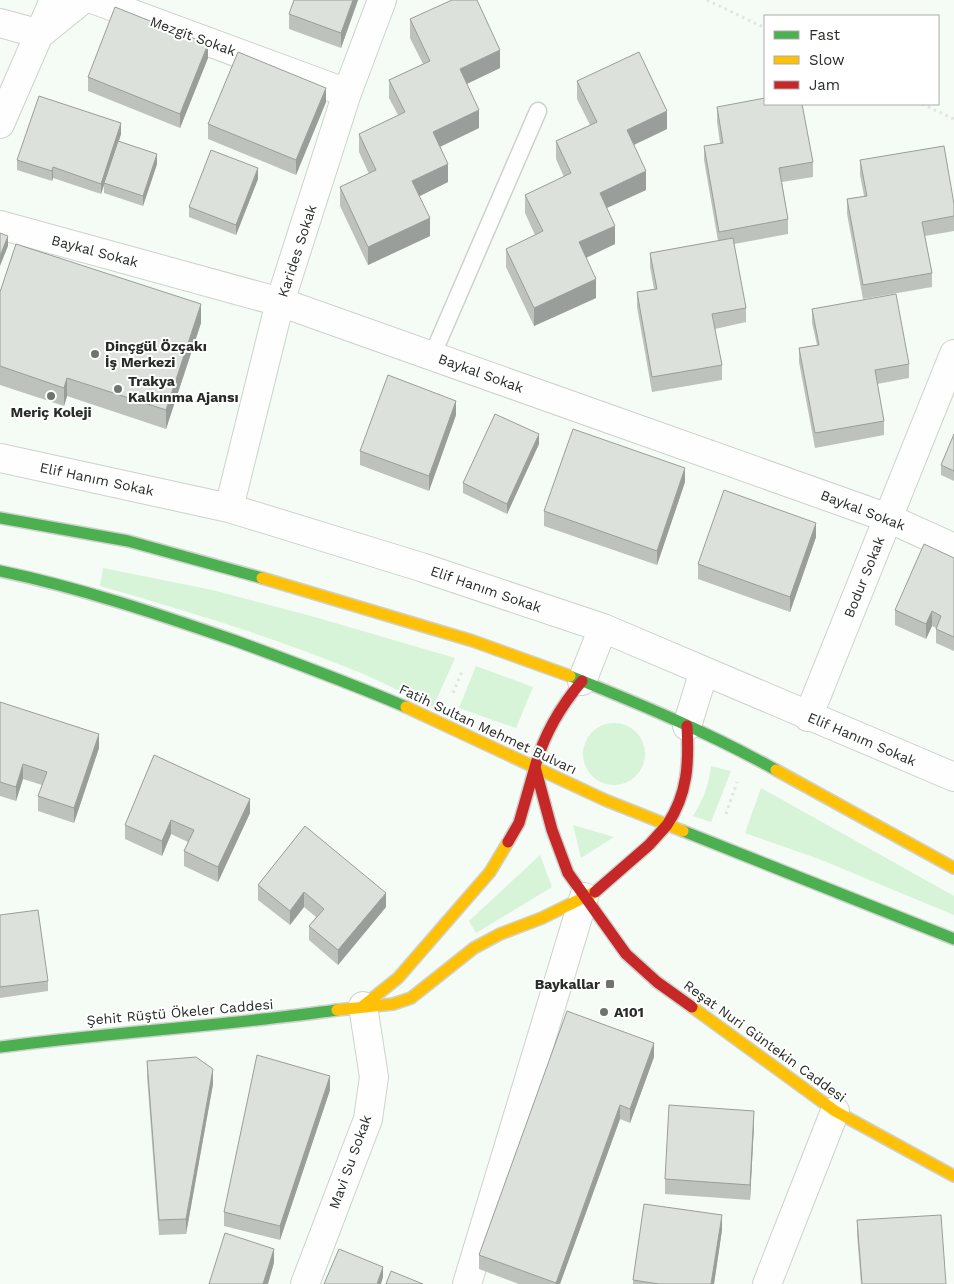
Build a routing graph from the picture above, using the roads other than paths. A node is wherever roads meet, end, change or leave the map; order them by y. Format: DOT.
graph roads {
  1 [pos="54,0"];
  2 [pos="82,0"];
  3 [pos="96,0"];
  4 [pos="382,0"];
  5 [pos="0,23"];
  6 [pos="40,34"];
  7 [pos="348,93"];
  8 [pos="538,110"];
  9 [pos="0,124"];
  10 [pos="0,225"];
  11 [pos="280,302"];
  12 [pos="954,354"];
  13 [pos="432,356"];
  14 [pos="0,458"];
  15 [pos="229,508"];
  16 [pos="0,518"];
  17 [pos="888,518"];
  18 [pos="954,548"];
  19 [pos="0,570"];
  20 [pos="603,628"];
  21 [pos="704,672"];
  22 [pos="582,681"];
  23 [pos="808,717"];
  24 [pos="686,726"];
  25 [pos="535,767"];
  26 [pos="954,777"];
  27 [pos="667,825"];
  28 [pos="954,868"];
  29 [pos="584,897"];
  30 [pos="954,939"];
  31 [pos="363,1006"];
  32 [pos="0,1047"];
  33 [pos="835,1111"];
  34 [pos="954,1176"];
  35 [pos="305,1284"];
  36 [pos="467,1284"];
  37 [pos="767,1284"];
  1 -- 6 [label="street"];
  2 -- 6 [label="street"];
  3 -- 7 [label="street, Mezgit Sokak"];
  4 -- 7 [label="street, Karides Sokak"];
  5 -- 6 [label="street"];
  6 -- 9 [label="street"];
  7 -- 11 [label="street, Karides Sokak"];
  8 -- 13 [label="lane"];
  10 -- 11 [label="street, Baykal Sokak"];
  11 -- 13 [label="street, Baykal Sokak"];
  11 -- 15 [label="street, Karides Sokak"];
  12 -- 17 [label="street, Bodur Sokak"];
  13 -- 17 [label="street, Baykal Sokak"];
  14 -- 15 [label="street, Elif Hanım Sokak"];
  15 -- 20 [label="street, Elif Hanım Sokak"];
  16 -- 22 [label="main road"];
  17 -- 18 [label="street, Baykal Sokak"];
  17 -- 23 [label="street, Bodur Sokak"];
  19 -- 25 [label="main road, Fatih Sultan Mehmet Bulvarı"];
  20 -- 21 [label="street, Elif Hanım Sokak"];
  20 -- 22 [label="street"];
  21 -- 23 [label="street, Elif Hanım Sokak"];
  21 -- 24 [label="street"];
  22 -- 24 [label="main road"];
  22 -- 25 [label="main road"];
  23 -- 26 [label="street, Elif Hanım Sokak"];
  24 -- 27 [label="main road, Şehit Rüştü Ökeler Caddesi"];
  24 -- 28 [label="main road"];
  25 -- 27 [label="main road, Fatih Sultan Mehmet Bulvarı"];
  25 -- 29 [label="main road, Reşat Nuri Güntekin Caddesi"];
  25 -- 31 [label="main road"];
  27 -- 29 [label="main road, Şehit Rüştü Ökeler Caddesi"];
  27 -- 30 [label="main road, Fatih Sultan Mehmet Bulvarı"];
  29 -- 31 [label="main road, Şehit Rüştü Ökeler Caddesi"];
  29 -- 33 [label="main road, Reşat Nuri Güntekin Caddesi"];
  29 -- 36 [label="street"];
  31 -- 32 [label="main road, Şehit Rüştü Ökeler Caddesi"];
  31 -- 35 [label="street, Mavi Su Sokak"];
  33 -- 34 [label="main road, Reşat Nuri Güntekin Caddesi"];
  33 -- 37 [label="street"];
}
